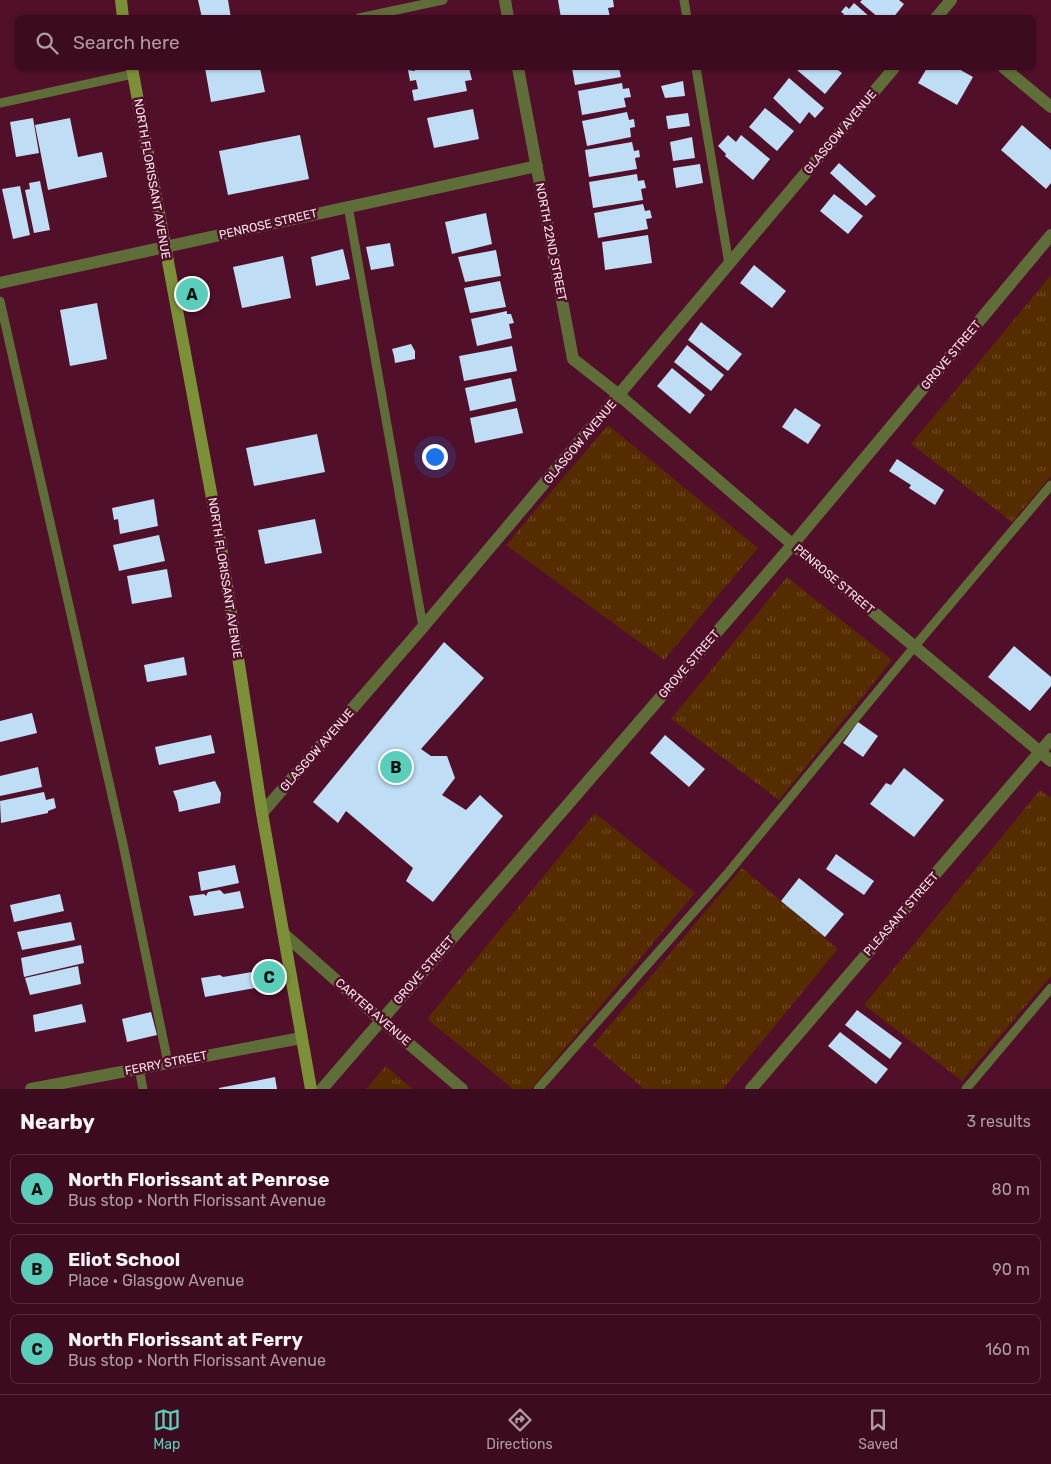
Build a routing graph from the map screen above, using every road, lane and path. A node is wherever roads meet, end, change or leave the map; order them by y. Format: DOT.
graph roads {
  1 [pos="121,0"];
  2 [pos="443,0"];
  3 [pos="506,0"];
  4 [pos="684,0"];
  5 [pos="951,0"];
  6 [pos="124,15"];
  7 [pos="374,15"];
  8 [pos="508,15"];
  9 [pos="686,15"];
  10 [pos="941,15"];
  11 [pos="518,70"];
  12 [pos="696,70"];
  13 [pos="892,70"];
  14 [pos="1006,70"];
  15 [pos="132,71"];
  16 [pos="0,103"];
  17 [pos="1051,107"];
  18 [pos="537,166"];
  19 [pos="348,206"];
  20 [pos="1051,235"];
  21 [pos="164,247"];
  22 [pos="729,264"];
  23 [pos="0,283"];
  24 [pos="0,301"];
  25 [pos="619,395"];
  26 [pos="1051,485"];
  27 [pos="793,544"];
  28 [pos="424,627"];
  29 [pos="915,646"];
  30 [pos="1051,739"];
  31 [pos="1040,751"];
  32 [pos="1051,760"];
  33 [pos="262,813"];
  34 [pos="284,934"];
  35 [pos="1051,988"];
  36 [pos="381,1020"];
  37 [pos="301,1038"];
  38 [pos="168,1063"];
  39 [pos="139,1068"];
  40 [pos="30,1089"];
  41 [pos="143,1089"];
  42 [pos="310,1089"];
  43 [pos="322,1089"];
  44 [pos="462,1089"];
  45 [pos="538,1089"];
  46 [pos="751,1089"];
  47 [pos="966,1089"];
  1 -- 6 [label="main road"];
  2 -- 7 [label="lane"];
  3 -- 8 [label="street"];
  4 -- 9 [label="lane"];
  5 -- 10 [label="street"];
  11 -- 18 [label="street, NORTH 22ND STREET"];
  12 -- 22 [label="lane"];
  13 -- 22 [label="street, GLASGOW AVENUE"];
  14 -- 17 [label="street"];
  15 -- 16 [label="lane"];
  15 -- 21 [label="main road, NORTH FLORISSANT AVENUE"];
  18 -- 19 [label="street, PENROSE STREET"];
  18 -- 25 [label="street, NORTH 22ND STREET"];
  19 -- 21 [label="street, PENROSE STREET"];
  19 -- 28 [label="lane"];
  20 -- 27 [label="street, GROVE STREET"];
  21 -- 23 [label="street, PENROSE STREET"];
  21 -- 33 [label="main road, NORTH FLORISSANT AVENUE"];
  22 -- 25 [label="street, GLASGOW AVENUE"];
  24 -- 38 [label="lane"];
  25 -- 27 [label="street, PENROSE STREET"];
  25 -- 28 [label="street, GLASGOW AVENUE"];
  26 -- 29 [label="lane"];
  27 -- 29 [label="street, PENROSE STREET"];
  27 -- 36 [label="street, GROVE STREET"];
  28 -- 33 [label="street, GLASGOW AVENUE"];
  29 -- 31 [label="street, PENROSE STREET"];
  29 -- 45 [label="lane"];
  30 -- 31 [label="street, PLEASANT STREET"];
  31 -- 32 [label="street, PENROSE STREET"];
  31 -- 46 [label="street, PLEASANT STREET"];
  33 -- 34 [label="main road, NORTH FLORISSANT AVENUE"];
  34 -- 36 [label="street, CARTER AVENUE"];
  34 -- 37 [label="main road, NORTH FLORISSANT AVENUE"];
  35 -- 47 [label="lane"];
  36 -- 43 [label="street, GROVE STREET"];
  36 -- 44 [label="street, CARTER AVENUE"];
  37 -- 38 [label="street, FERRY STREET"];
  37 -- 42 [label="main road, NORTH FLORISSANT AVENUE"];
  38 -- 39 [label="street, FERRY STREET"];
  39 -- 40 [label="street, FERRY STREET"];
  39 -- 41 [label="lane"];
}
